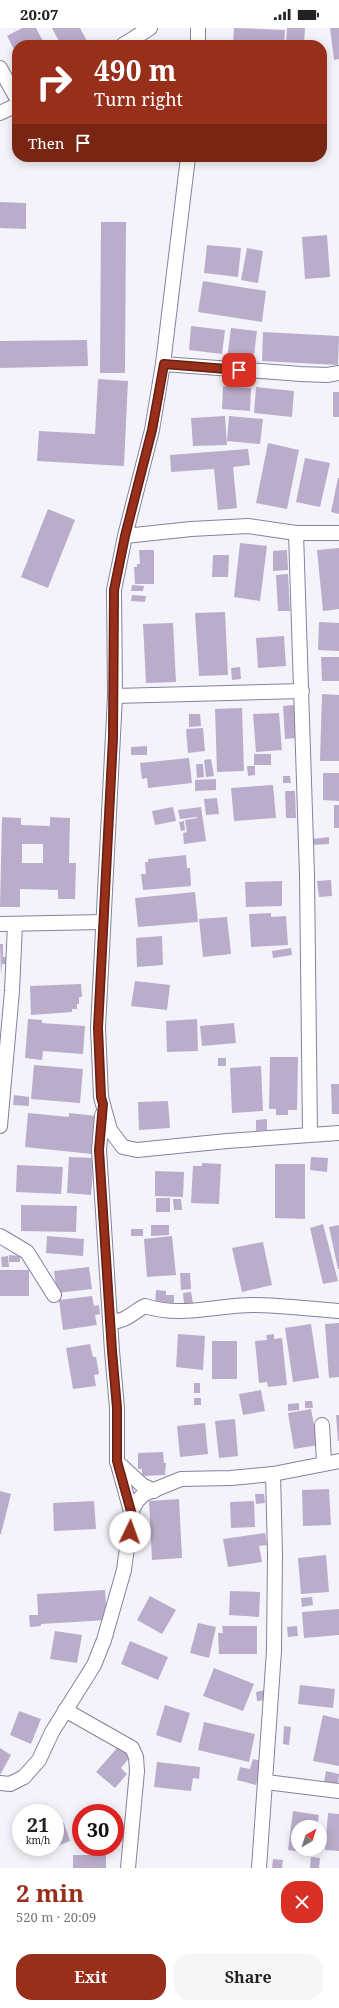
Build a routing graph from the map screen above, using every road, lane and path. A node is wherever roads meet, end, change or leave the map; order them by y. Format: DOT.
graph roads {
  1 [pos="150,28"];
  2 [pos="198,28"];
  3 [pos="131,40"];
  4 [pos="198,40"];
  5 [pos="0,68"];
  6 [pos="12,90"];
  7 [pos="12,107"];
  8 [pos="0,113"];
  9 [pos="187,162"];
  10 [pos="164,364"];
  11 [pos="339,373"];
  12 [pos="339,532"];
  13 [pos="296,533"];
  14 [pos="125,536"];
  15 [pos="302,691"];
  16 [pos="115,696"];
  17 [pos="103,922"];
  18 [pos="0,924"];
  19 [pos="15,924"];
  20 [pos="103,1104"];
  21 [pos="0,1126"];
  22 [pos="339,1133"];
  23 [pos="310,1134"];
  24 [pos="0,1236"];
  25 [pos="54,1295"];
  26 [pos="339,1311"];
  27 [pos="110,1321"];
  28 [pos="322,1425"];
  29 [pos="117,1461"];
  30 [pos="339,1461"];
  31 [pos="324,1462"];
  32 [pos="273,1474"];
  33 [pos="154,1491"];
  34 [pos="132,1515"];
  35 [pos="64,1710"];
  36 [pos="266,1782"];
  37 [pos="0,1783"];
  38 [pos="339,1791"];
  39 [pos="128,1868"];
  40 [pos="259,1868"];
  1 -- 3 [label="street"];
  2 -- 4 [label="street"];
  5 -- 6 [label="street"];
  7 -- 8 [label="street"];
  9 -- 10 [label="street"];
  10 -- 11 [label="street"];
  10 -- 14 [label="street"];
  12 -- 13 [label="street"];
  13 -- 14 [label="street"];
  13 -- 15 [label="street"];
  14 -- 16 [label="street"];
  15 -- 16 [label="street"];
  15 -- 23 [label="street"];
  16 -- 17 [label="street"];
  17 -- 19 [label="street"];
  17 -- 20 [label="street"];
  18 -- 19 [label="street"];
  19 -- 21 [label="street"];
  20 -- 23 [label="street"];
  20 -- 27 [label="street"];
  22 -- 23 [label="street"];
  24 -- 25 [label="street"];
  26 -- 27 [label="street"];
  27 -- 29 [label="street"];
  28 -- 31 [label="street"];
  29 -- 33 [label="street"];
  29 -- 34 [label="street"];
  30 -- 31 [label="street"];
  31 -- 32 [label="street"];
  32 -- 33 [label="street"];
  32 -- 36 [label="street"];
  33 -- 34 [label="street"];
  34 -- 35 [label="street"];
  35 -- 37 [label="street"];
  35 -- 39 [label="street"];
  36 -- 38 [label="street"];
  36 -- 40 [label="street"];
}
